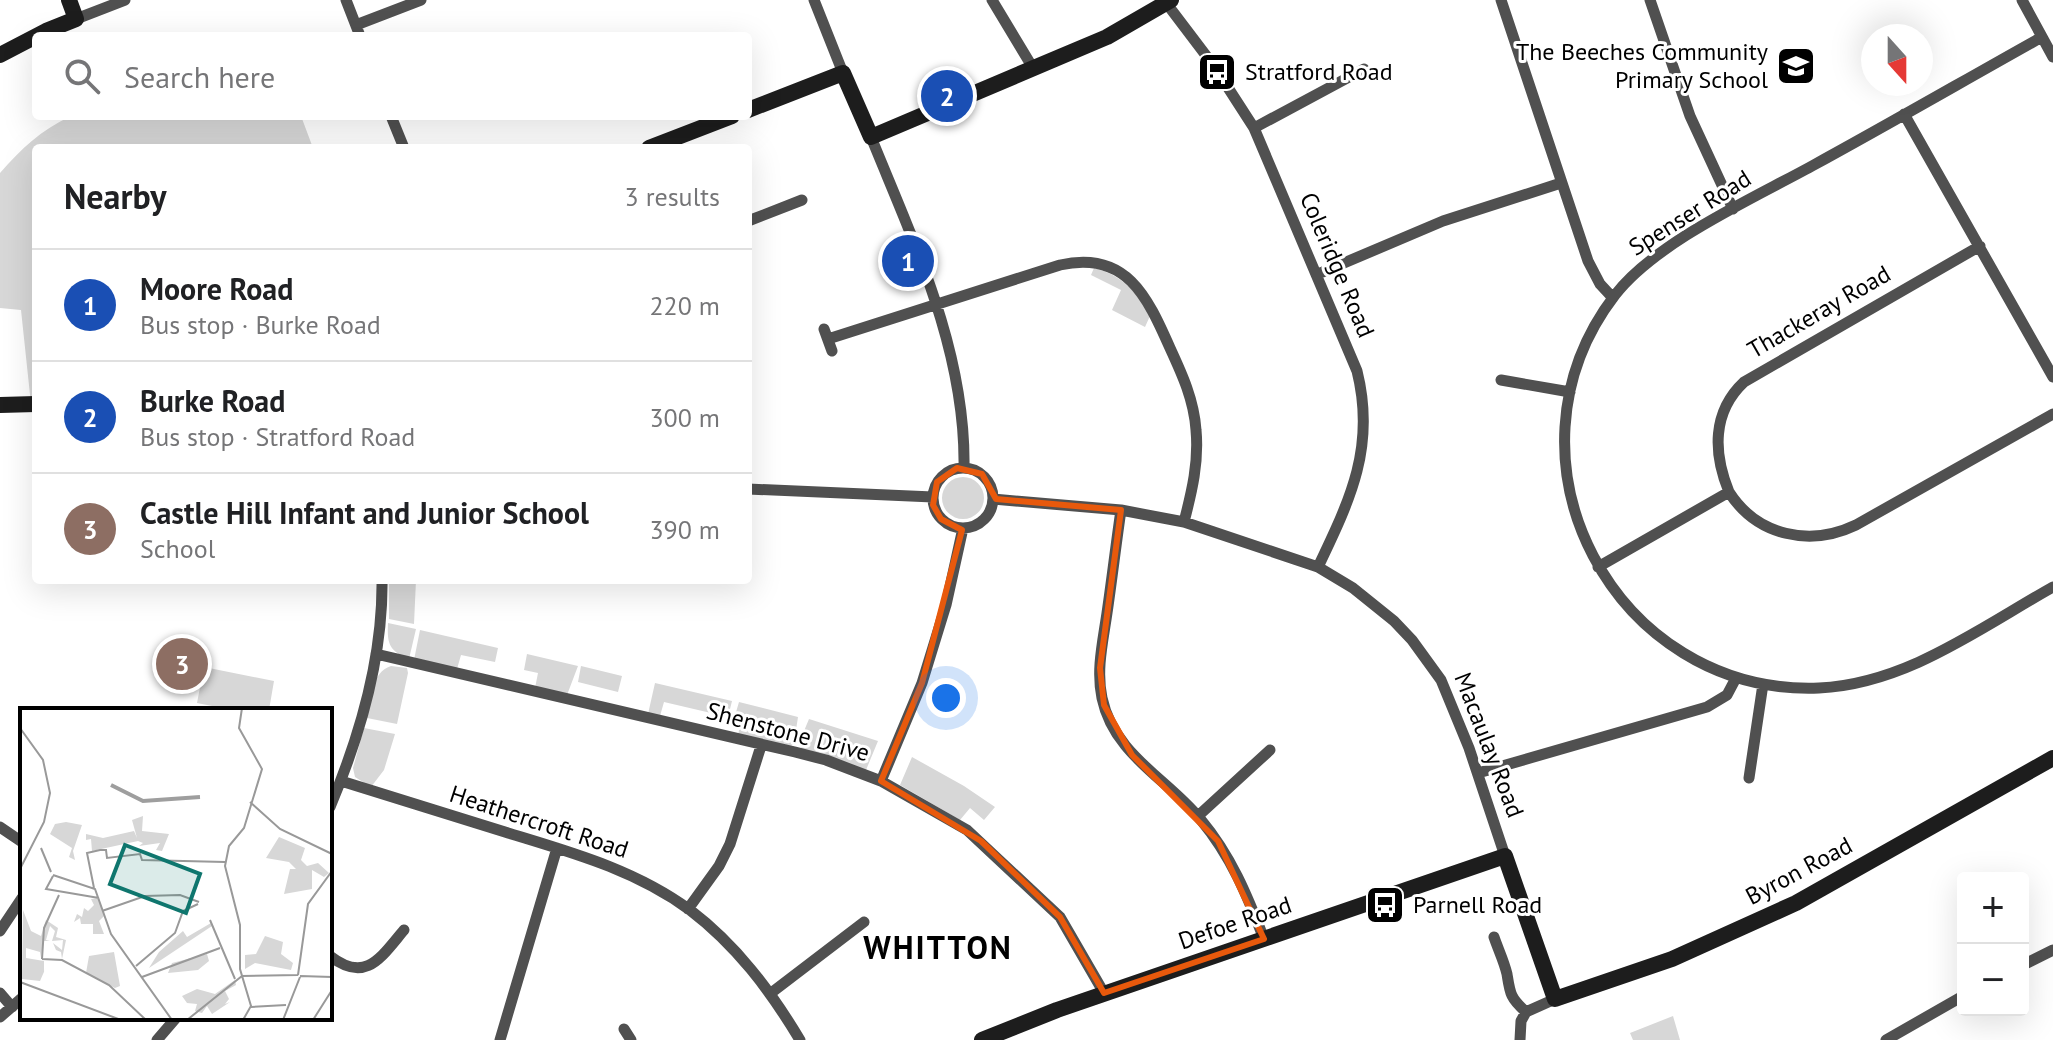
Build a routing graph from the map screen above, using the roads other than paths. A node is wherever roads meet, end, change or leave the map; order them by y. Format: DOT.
graph roads {
  1 [pos="69,0"];
  2 [pos="125,0"];
  3 [pos="346,0"];
  4 [pos="421,0"];
  5 [pos="814,0"];
  6 [pos="992,0"];
  7 [pos="1501,0"];
  8 [pos="1650,0"];
  9 [pos="2022,0"];
  10 [pos="1169,2"];
  11 [pos="76,19"];
  12 [pos="358,31"];
  13 [pos="44,32"];
  14 [pos="32,37"];
  15 [pos="2042,37"];
  16 [pos="0,55"];
  17 [pos="2053,57"];
  18 [pos="1033,68"];
  19 [pos="1364,69"];
  20 [pos="843,73"];
  21 [pos="752,108"];
  22 [pos="1904,114"];
  23 [pos="393,120"];
  24 [pos="722,120"];
  25 [pos="1254,128"];
  26 [pos="871,137"];
  27 [pos="402,144"];
  28 [pos="659,144"];
  29 [pos="1561,183"];
  30 [pos="802,200"];
  31 [pos="1733,209"];
  32 [pos="752,219"];
  33 [pos="1980,246"];
  34 [pos="1318,274"];
  35 [pos="1613,298"];
  36 [pos="937,305"];
  37 [pos="828,340"];
  38 [pos="2053,377"];
  39 [pos="1501,380"];
  40 [pos="1570,392"];
  41 [pos="32,404"];
  42 [pos="0,405"];
  43 [pos="2053,414"];
  44 [pos="964,468"];
  45 [pos="752,489"];
  46 [pos="1729,492"];
  47 [pos="933,497"];
  48 [pos="993,499"];
  49 [pos="1121,510"];
  50 [pos="1184,522"];
  51 [pos="963,528"];
  52 [pos="1318,567"];
  53 [pos="1598,567"];
  54 [pos="382,584"];
  55 [pos="2053,587"];
  56 [pos="376,654"];
  57 [pos="1736,678"];
  58 [pos="1763,684"];
  59 [pos="761,746"];
  60 [pos="1270,750"];
  61 [pos="2053,758"];
  62 [pos="1478,773"];
  63 [pos="1749,778"];
  64 [pos="341,781"];
  65 [pos="881,781"];
  66 [pos="332,802"];
  67 [pos="1198,816"];
  68 [pos="0,827"];
  69 [pos="20,841"];
  70 [pos="557,848"];
  71 [pos="1505,856"];
  72 [pos="20,901"];
  73 [pos="688,909"];
  74 [pos="864,922"];
  75 [pos="404,930"];
  76 [pos="0,931"];
  77 [pos="1494,937"];
  78 [pos="1264,939"];
  79 [pos="2053,950"];
  80 [pos="332,957"];
  81 [pos="2029,962"];
  82 [pos="0,993"];
  83 [pos="771,993"];
  84 [pos="1104,993"];
  85 [pos="1555,999"];
  86 [pos="1957,999"];
  87 [pos="20,1000"];
  88 [pos="12,1007"];
  89 [pos="1526,1012"];
  90 [pos="0,1017"];
  91 [pos="174,1020"];
  92 [pos="157,1040"];
  93 [pos="500,1040"];
  94 [pos="800,1040"];
  95 [pos="982,1040"];
  96 [pos="1520,1040"];
  97 [pos="1886,1040"];
  1 -- 11 [label="street"];
  2 -- 11 [label="street"];
  3 -- 12 [label="street"];
  4 -- 12 [label="street"];
  5 -- 20 [label="street"];
  6 -- 18 [label="street"];
  7 -- 29 [label="street"];
  8 -- 31 [label="street"];
  9 -- 15 [label="street"];
  10 -- 18 [label="street"];
  10 -- 25 [label="street, Coleridge Road"];
  11 -- 13 [label="street"];
  14 -- 16 [label="street"];
  15 -- 17 [label="street"];
  15 -- 22 [label="street, Spenser Road"];
  18 -- 26 [label="street"];
  19 -- 25 [label="street"];
  20 -- 21 [label="street"];
  20 -- 26 [label="street"];
  22 -- 31 [label="street, Spenser Road"];
  22 -- 33 [label="street"];
  23 -- 27 [label="street"];
  24 -- 28 [label="street"];
  25 -- 34 [label="street, Coleridge Road"];
  26 -- 36 [label="street"];
  29 -- 34 [label="street"];
  29 -- 35 [label="street"];
  30 -- 32 [label="street"];
  31 -- 35 [label="street, Spenser Road"];
  33 -- 38 [label="street"];
  33 -- 46 [label="street, Thackeray Road"];
  34 -- 52 [label="street, Coleridge Road"];
  35 -- 40 [label="street, Spenser Road"];
  36 -- 37 [label="street"];
  36 -- 44 [label="street"];
  36 -- 50 [label="street"];
  39 -- 40 [label="street"];
  40 -- 53 [label="street, Spenser Road"];
  41 -- 42 [label="street"];
  43 -- 46 [label="street"];
  44 -- 47 [label="street"];
  44 -- 48 [label="street"];
  45 -- 47 [label="street"];
  46 -- 53 [label="street"];
  47 -- 51 [label="street"];
  48 -- 49 [label="street, Macaulay Road"];
  48 -- 51 [label="street"];
  49 -- 50 [label="street, Macaulay Road"];
  49 -- 67 [label="street"];
  50 -- 52 [label="street, Macaulay Road"];
  51 -- 65 [label="street"];
  52 -- 62 [label="street, Macaulay Road"];
  53 -- 57 [label="street, Spenser Road"];
  54 -- 56 [label="street"];
  55 -- 58 [label="street, Spenser Road"];
  56 -- 59 [label="street, Shenstone Drive"];
  56 -- 64 [label="street"];
  57 -- 58 [label="street, Spenser Road"];
  57 -- 62 [label="street"];
  58 -- 63 [label="street"];
  59 -- 65 [label="street, Shenstone Drive"];
  59 -- 73 [label="street"];
  60 -- 67 [label="street"];
  61 -- 85 [label="street, Byron Road"];
  62 -- 71 [label="street, Macaulay Road"];
  64 -- 66 [label="street"];
  64 -- 70 [label="street, Heathercroft Road"];
  65 -- 84 [label="street, Shenstone Drive"];
  67 -- 78 [label="street"];
  68 -- 69 [label="street"];
  70 -- 73 [label="street, Heathercroft Road"];
  70 -- 93 [label="street"];
  71 -- 78 [label="street, Defoe Road"];
  71 -- 85 [label="street, Macaulay Road"];
  72 -- 76 [label="street"];
  73 -- 83 [label="street, Heathercroft Road"];
  74 -- 83 [label="street"];
  75 -- 80 [label="street"];
  77 -- 89 [label="street"];
  78 -- 84 [label="street, Defoe Road"];
  79 -- 81 [label="street"];
  82 -- 88 [label="street"];
  83 -- 94 [label="street, Heathercroft Road"];
  84 -- 95 [label="street, Defoe Road"];
  85 -- 89 [label="street"];
  86 -- 97 [label="street"];
  87 -- 88 [label="street"];
  88 -- 90 [label="street"];
  89 -- 96 [label="street"];
  91 -- 92 [label="street"];
}
